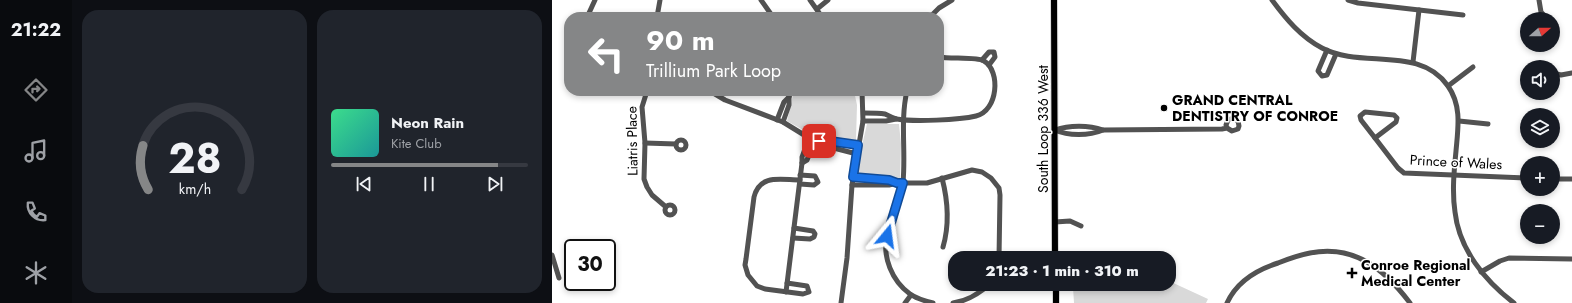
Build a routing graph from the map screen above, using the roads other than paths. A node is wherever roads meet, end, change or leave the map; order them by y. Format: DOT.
graph roads {
  1 [pos="595,0"];
  2 [pos="660,0"];
  3 [pos="761,0"];
  4 [pos="828,0"];
  5 [pos="952,0"];
  6 [pos="1054,0"];
  7 [pos="1272,0"];
  8 [pos="1348,0"];
  9 [pos="1539,0"];
  10 [pos="813,1"];
  11 [pos="817,9"];
  12 [pos="1419,10"];
  13 [pos="589,12"];
  14 [pos="658,12"];
  15 [pos="769,12"];
  16 [pos="819,12"];
  17 [pos="935,12"];
  18 [pos="1541,12"];
  19 [pos="1463,15"];
  20 [pos="1327,50"];
  21 [pos="1336,54"];
  22 [pos="944,58"];
  23 [pos="982,60"];
  24 [pos="1413,62"];
  25 [pos="989,65"];
  26 [pos="1474,68"];
  27 [pos="1572,73"];
  28 [pos="1560,75"];
  29 [pos="1448,86"];
  30 [pos="645,96"];
  31 [pos="719,96"];
  32 [pos="862,96"];
  33 [pos="906,96"];
  34 [pos="789,97"];
  35 [pos="864,113"];
  36 [pos="896,119"];
  37 [pos="904,119"];
  38 [pos="777,120"];
  39 [pos="864,121"];
  40 [pos="1459,121"];
  41 [pos="783,122"];
  42 [pos="1488,124"];
  43 [pos="1227,128"];
  44 [pos="1055,130"];
  45 [pos="809,138"];
  46 [pos="1375,138"];
  47 [pos="817,141"];
  48 [pos="644,143"];
  49 [pos="676,144"];
  50 [pos="858,145"];
  51 [pos="857,154"];
  52 [pos="802,163"];
  53 [pos="1454,175"];
  54 [pos="853,177"];
  55 [pos="942,178"];
  56 [pos="1520,178"];
  57 [pos="1560,179"];
  58 [pos="1572,179"];
  59 [pos="800,180"];
  60 [pos="897,183"];
  61 [pos="903,183"];
  62 [pos="852,185"];
  63 [pos="666,207"];
  64 [pos="1055,222"];
  65 [pos="1081,226"];
  66 [pos="794,228"];
  67 [pos="793,238"];
  68 [pos="943,247"];
  69 [pos="999,251"];
  70 [pos="1055,251"];
  71 [pos="552,254"];
  72 [pos="1572,259"];
  73 [pos="1481,272"];
  74 [pos="559,278"];
  75 [pos="788,283"];
  76 [pos="982,291"];
  77 [pos="1056,291"];
  78 [pos="786,292"];
  79 [pos="911,295"];
  80 [pos="842,303"];
  81 [pos="905,303"];
  82 [pos="933,303"];
  83 [pos="953,303"];
  84 [pos="1056,303"];
  85 [pos="1227,303"];
  86 [pos="1410,303"];
  87 [pos="1514,303"];
  1 -- 13 [label="street"];
  2 -- 14 [label="street"];
  3 -- 15 [label="street"];
  4 -- 11 [label="street"];
  5 -- 17 [label="street"];
  6 -- 44 [label="main road, South Loop 336 West"];
  7 -- 20 [label="street"];
  8 -- 12 [label="street"];
  9 -- 18 [label="street"];
  10 -- 11 [label="street"];
  11 -- 16 [label="street"];
  12 -- 19 [label="street"];
  12 -- 24 [label="street"];
  20 -- 21 [label="street"];
  20 -- 21 [label="street"];
  21 -- 24 [label="street"];
  22 -- 23 [label="street"];
  23 -- 25 [label="street"];
  23 -- 25 [label="street"];
  24 -- 29 [label="street"];
  25 -- 37 [label="street"];
  26 -- 29 [label="street"];
  27 -- 28 [label="street"];
  29 -- 40 [label="street"];
  30 -- 48 [label="street, Liatris Place"];
  31 -- 38 [label="street"];
  32 -- 35 [label="street"];
  33 -- 37 [label="street"];
  34 -- 38 [label="street"];
  34 -- 41 [label="street"];
  35 -- 36 [label="street"];
  35 -- 39 [label="street"];
  36 -- 37 [label="street"];
  36 -- 39 [label="street"];
  37 -- 61 [label="street"];
  38 -- 41 [label="street"];
  39 -- 50 [label="street"];
  40 -- 42 [label="street"];
  40 -- 53 [label="street"];
  41 -- 45 [label="street"];
  43 -- 44 [label="street"];
  44 -- 64 [label="main road, South Loop 336 West"];
  45 -- 47 [label="street"];
  45 -- 52 [label="street"];
  46 -- 46 [label="street, Prince of Wales"];
  46 -- 53 [label="street, Prince of Wales"];
  47 -- 50 [label="street"];
  47 -- 51 [label="street"];
  47 -- 52 [label="street"];
  48 -- 49 [label="street"];
  48 -- 63 [label="street, Liatris Place"];
  50 -- 51 [label="street"];
  51 -- 54 [label="street"];
  52 -- 59 [label="street"];
  53 -- 56 [label="street, Prince of Wales"];
  53 -- 73 [label="street"];
  54 -- 60 [label="street"];
  54 -- 62 [label="street"];
  55 -- 61 [label="street"];
  55 -- 68 [label="street"];
  55 -- 69 [label="street"];
  57 -- 58 [label="street"];
  59 -- 66 [label="street"];
  59 -- 78 [label="street"];
  60 -- 61 [label="street"];
  60 -- 62 [label="street"];
  61 -- 79 [label="street"];
  62 -- 80 [label="street"];
  64 -- 65 [label="street"];
  64 -- 70 [label="main road, South Loop 336 West"];
  66 -- 67 [label="street"];
  66 -- 67 [label="street"];
  67 -- 75 [label="street"];
  71 -- 74 [label="street"];
  72 -- 73 [label="street"];
  73 -- 87 [label="street"];
  75 -- 78 [label="street"];
  75 -- 78 [label="street"];
  76 -- 83 [label="street"];
  77 -- 84 [label="main road"];
  79 -- 81 [label="street"];
  79 -- 82 [label="street"];
  85 -- 86 [label="street"];
}
